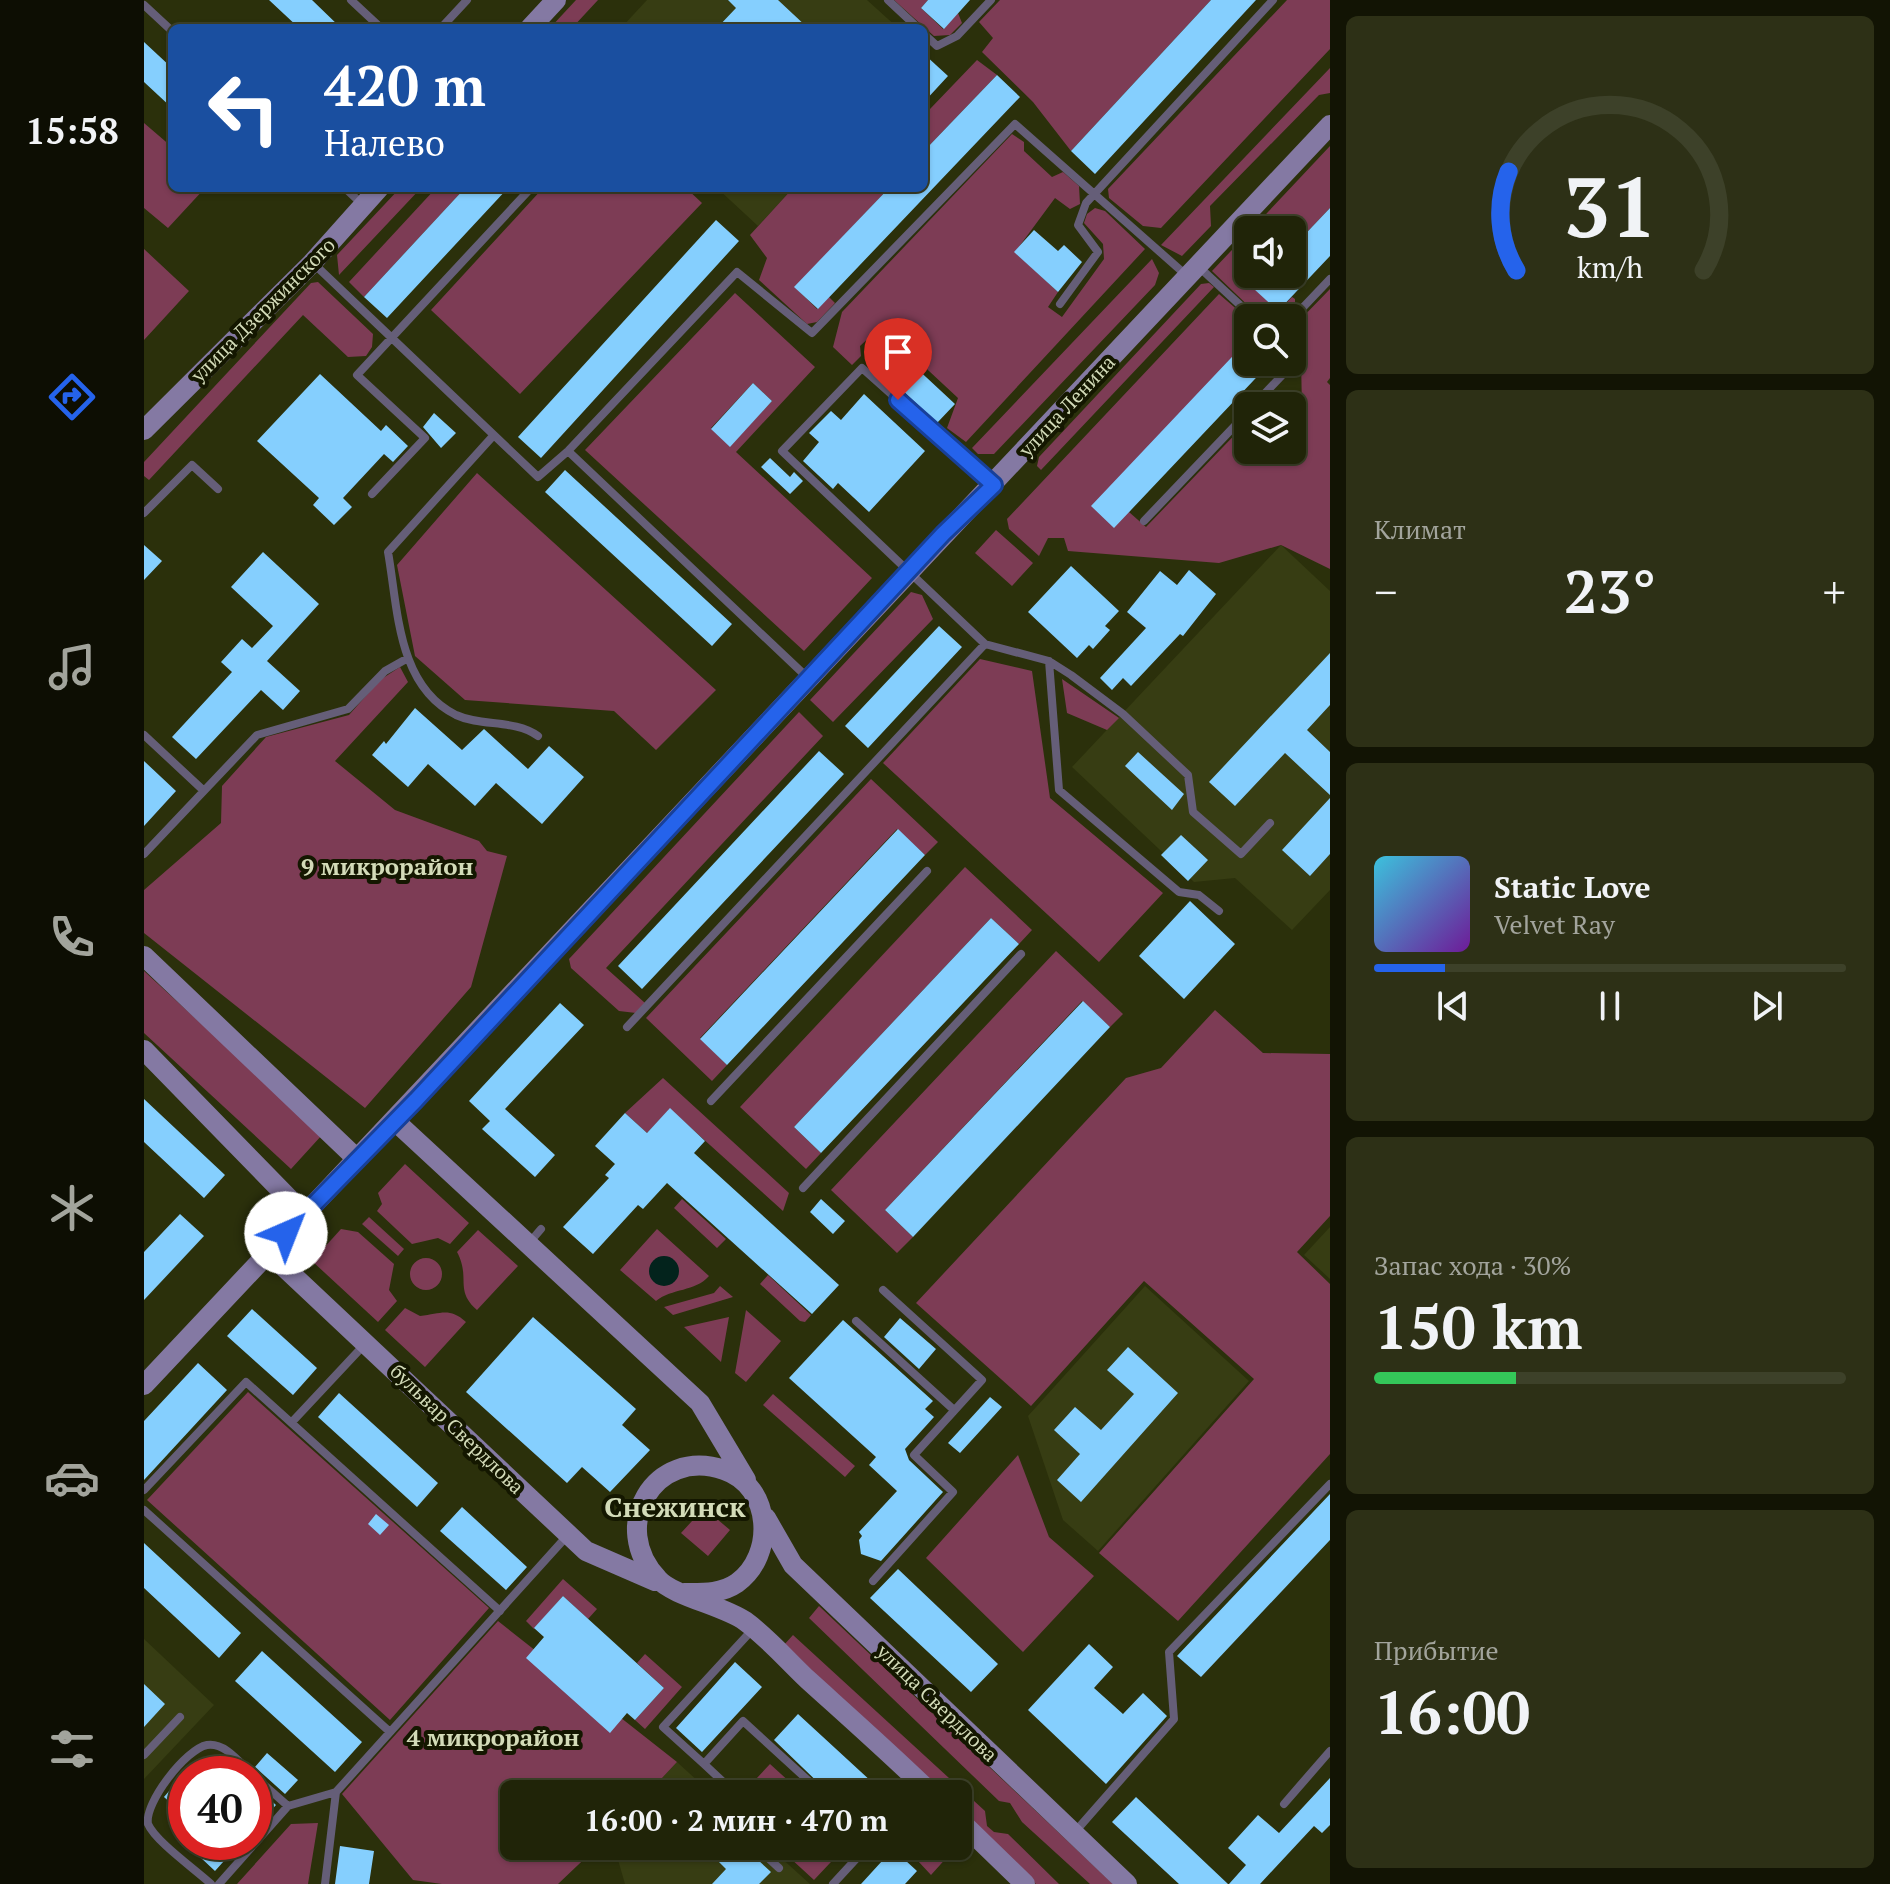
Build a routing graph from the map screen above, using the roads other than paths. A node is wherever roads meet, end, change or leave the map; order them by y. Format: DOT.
graph roads {
  1 [pos="351,0"];
  2 [pos="467,0"];
  3 [pos="888,0"];
  4 [pos="991,0"];
  5 [pos="1273,0"];
  6 [pos="553,1"];
  7 [pos="144,5"];
  8 [pos="377,24"];
  9 [pos="445,24"];
  10 [pos="533,24"];
  11 [pos="914,24"];
  12 [pos="168,27"];
  13 [pos="928,38"];
  14 [pos="1330,125"];
  15 [pos="349,192"];
  16 [pos="375,192"];
  17 [pos="527,192"];
  18 [pos="1094,193"];
  19 [pos="363,205"];
  20 [pos="312,263"];
  21 [pos="1193,271"];
  22 [pos="1330,279"];
  23 [pos="1060,304"];
  24 [pos="1236,304"];
  25 [pos="1306,304"];
  26 [pos="392,337"];
  27 [pos="1281,376"];
  28 [pos="1266,392"];
  29 [pos="1234,427"];
  30 [pos="144,430"];
  31 [pos="493,436"];
  32 [pos="568,451"];
  33 [pos="994,485"];
  34 [pos="218,489"];
  35 [pos="372,494"];
  36 [pos="144,513"];
  37 [pos="1144,521"];
  38 [pos="910,570"];
  39 [pos="985,644"];
  40 [pos="408,658"];
  41 [pos="1049,661"];
  42 [pos="809,680"];
  43 [pos="144,735"];
  44 [pos="538,736"];
  45 [pos="203,790"];
  46 [pos="1270,823"];
  47 [pos="144,854"];
  48 [pos="927,871"];
  49 [pos="1219,911"];
  50 [pos="1021,954"];
  51 [pos="144,956"];
  52 [pos="627,1027"];
  53 [pos="144,1050"];
  54 [pos="711,1101"];
  55 [pos="395,1121"];
  56 [pos="356,1158"];
  57 [pos="803,1188"];
  58 [pos="305,1215"];
  59 [pos="268,1252"];
  60 [pos="883,1290"];
  61 [pos="856,1321"];
  62 [pos="366,1344"];
  63 [pos="144,1385"];
  64 [pos="954,1410"];
  65 [pos="292,1422"];
  66 [pos="1330,1484"];
  67 [pos="750,1487"];
  68 [pos="144,1490"];
  69 [pos="144,1510"];
  70 [pos="762,1510"];
  71 [pos="568,1535"];
  72 [pos="873,1581"];
  73 [pos="660,1583"];
  74 [pos="684,1593"];
  75 [pos="500,1611"];
  76 [pos="753,1629"];
  77 [pos="180,1717"];
  78 [pos="390,1732"];
  79 [pos="1330,1751"];
  80 [pos="144,1755"];
  81 [pos="188,1756"];
  82 [pos="233,1756"];
  83 [pos="704,1764"];
  84 [pos="168,1779"];
  85 [pos="721,1780"];
  86 [pos="808,1780"];
  87 [pos="912,1780"];
  88 [pos="272,1792"];
  89 [pos="336,1792"];
  90 [pos="1284,1804"];
  91 [pos="288,1806"];
  92 [pos="972,1833"];
  93 [pos="1074,1833"];
  94 [pos="168,1845"];
  95 [pos="184,1860"];
  96 [pos="770,1860"];
  97 [pos="855,1860"];
  98 [pos="779,1868"];
  99 [pos="211,1884"];
  100 [pos="219,1884"];
  101 [pos="325,1884"];
  102 [pos="833,1884"];
  103 [pos="1025,1884"];
  104 [pos="1127,1884"];
  1 -- 8 [label="lane"];
  2 -- 9 [label="lane"];
  3 -- 11 [label="lane"];
  4 -- 13 [label="lane"];
  5 -- 18 [label="lane"];
  6 -- 10 [label="street"];
  7 -- 12 [label="lane"];
  14 -- 21 [label="street, улица Ленина"];
  15 -- 19 [label="lane"];
  16 -- 19 [label="street, улица Дзержинского"];
  17 -- 26 [label="lane"];
  18 -- 21 [label="lane"];
  18 -- 23 [label="lane"];
  18 -- 32 [label="lane"];
  19 -- 20 [label="street, улица Дзержинского"];
  20 -- 26 [label="lane"];
  20 -- 30 [label="street, улица Дзержинского"];
  21 -- 24 [label="lane"];
  21 -- 33 [label="street, улица Ленина"];
  22 -- 25 [label="lane"];
  26 -- 31 [label="lane"];
  26 -- 35 [label="lane"];
  27 -- 28 [label="lane"];
  29 -- 37 [label="lane"];
  31 -- 32 [label="lane"];
  31 -- 40 [label="lane"];
  32 -- 42 [label="lane"];
  33 -- 38 [label="street, улица Ленина"];
  33 -- 38 [label="lane"];
  34 -- 36 [label="lane"];
  38 -- 39 [label="lane"];
  38 -- 42 [label="street, улица Ленина"];
  39 -- 41 [label="lane"];
  39 -- 52 [label="lane"];
  40 -- 44 [label="lane"];
  40 -- 45 [label="lane"];
  41 -- 46 [label="lane"];
  41 -- 49 [label="lane"];
  42 -- 55 [label="street, улица Ленина"];
  43 -- 45 [label="lane"];
  45 -- 47 [label="lane"];
  48 -- 54 [label="lane"];
  50 -- 57 [label="lane"];
  51 -- 56 [label="street"];
  53 -- 58 [label="street"];
  55 -- 56 [label="street, улица Ленина"];
  55 -- 67 [label="street"];
  56 -- 58 [label="street, улица Ленина"];
  58 -- 59 [label="street, улица Ленина"];
  59 -- 62 [label="street, бульвар Свердлова"];
  59 -- 63 [label="street, улица Ленина"];
  60 -- 64 [label="lane"];
  61 -- 64 [label="lane"];
  62 -- 65 [label="lane"];
  62 -- 71 [label="street, бульвар Свердлова"];
  64 -- 72 [label="lane"];
  65 -- 68 [label="lane"];
  65 -- 75 [label="lane"];
  66 -- 93 [label="lane"];
  67 -- 70 [label="street"];
  67 -- 73 [label="street"];
  69 -- 78 [label="lane"];
  70 -- 74 [label="street"];
  70 -- 93 [label="street, улица Свердлова"];
  71 -- 73 [label="street, бульвар Свердлова"];
  71 -- 75 [label="lane"];
  73 -- 74 [label="street"];
  74 -- 76 [label="street"];
  75 -- 78 [label="lane"];
  76 -- 83 [label="lane"];
  76 -- 87 [label="street"];
  77 -- 80 [label="lane"];
  78 -- 89 [label="lane"];
  79 -- 90 [label="lane"];
  81 -- 82 [label="lane"];
  83 -- 85 [label="lane"];
  83 -- 86 [label="lane"];
  84 -- 94 [label="lane"];
  88 -- 91 [label="lane"];
  89 -- 91 [label="lane"];
  89 -- 101 [label="lane"];
  91 -- 100 [label="lane"];
  92 -- 103 [label="street"];
  93 -- 104 [label="street, улица Свердлова"];
  95 -- 99 [label="lane"];
  96 -- 98 [label="lane"];
  97 -- 102 [label="lane"];
}
